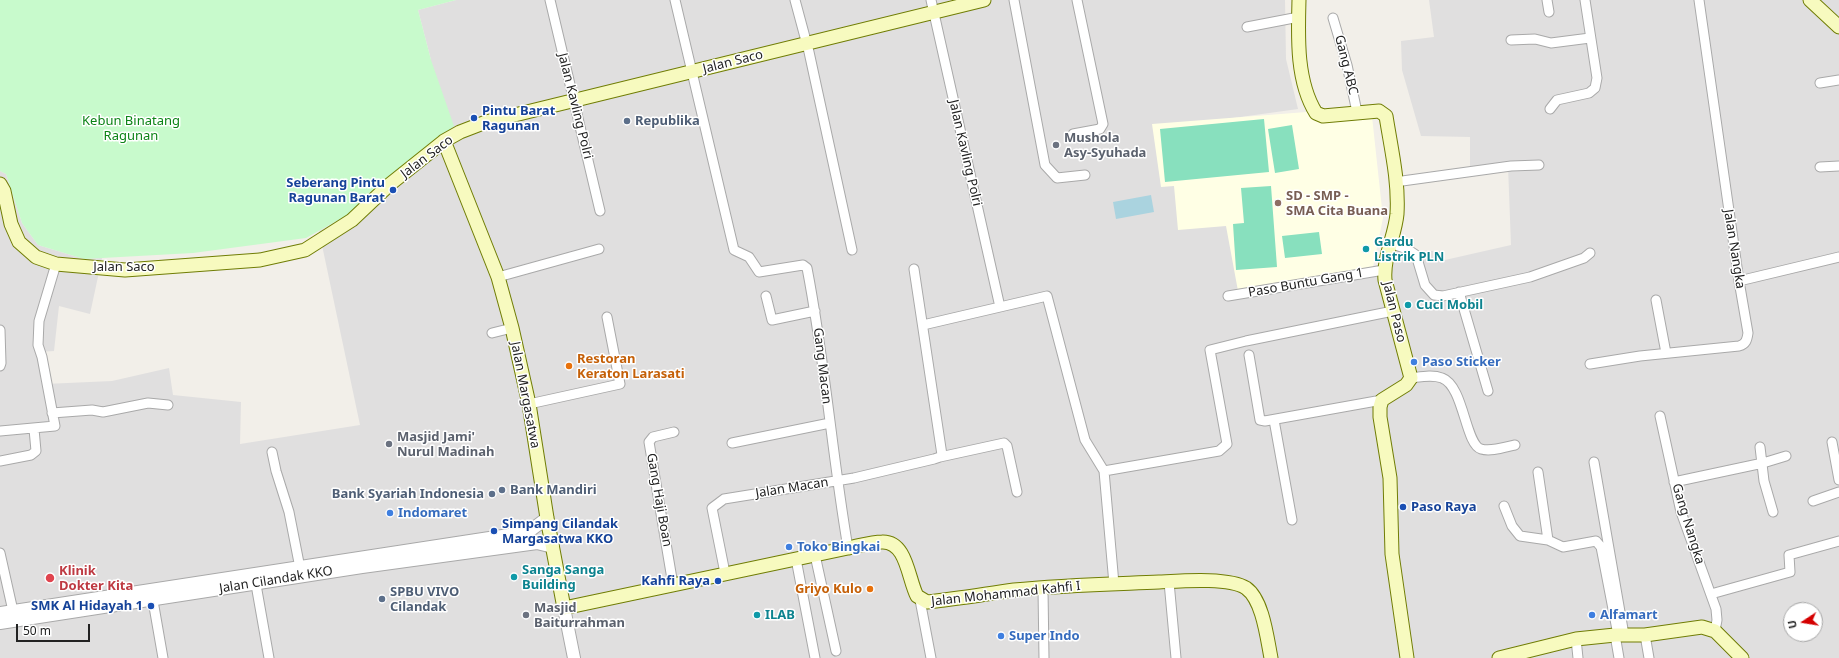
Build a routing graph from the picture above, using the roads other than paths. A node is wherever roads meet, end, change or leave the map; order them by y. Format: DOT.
graph roads {
  1 [pos="550,0"];
  2 [pos="675,0"];
  3 [pos="795,0"];
  4 [pos="931,0"];
  5 [pos="984,0"];
  6 [pos="1014,0"];
  7 [pos="1077,0"];
  8 [pos="1300,0"];
  9 [pos="1547,0"];
  10 [pos="1585,0"];
  11 [pos="1699,0"];
  12 [pos="1810,0"];
  13 [pos="1549,12"];
  14 [pos="934,13"];
  15 [pos="1299,17"];
  16 [pos="1333,18"];
  17 [pos="1247,27"];
  18 [pos="1839,27"];
  19 [pos="1590,38"];
  20 [pos="1511,40"];
  21 [pos="807,43"];
  22 [pos="692,72"];
  23 [pos="1839,80"];
  24 [pos="1820,83"];
  25 [pos="574,100"];
  26 [pos="1550,109"];
  27 [pos="1357,112"];
  28 [pos="1073,134"];
  29 [pos="444,141"];
  30 [pos="1539,165"];
  31 [pos="1839,166"];
  32 [pos="1820,167"];
  33 [pos="1086,175"];
  34 [pos="1395,182"];
  35 [pos="0,184"];
  36 [pos="600,211"];
  37 [pos="1390,243"];
  38 [pos="599,249"];
  39 [pos="852,250"];
  40 [pos="1590,253"];
  41 [pos="1839,257"];
  42 [pos="56,264"];
  43 [pos="914,269"];
  44 [pos="1384,270"];
  45 [pos="498,277"];
  46 [pos="1739,281"];
  47 [pos="1459,292"];
  48 [pos="766,296"];
  49 [pos="1228,296"];
  50 [pos="1656,300"];
  51 [pos="1000,307"];
  52 [pos="815,311"];
  53 [pos="1393,311"];
  54 [pos="607,317"];
  55 [pos="923,325"];
  56 [pos="512,328"];
  57 [pos="0,330"];
  58 [pos="492,333"];
  59 [pos="1666,353"];
  60 [pos="1249,356"];
  61 [pos="1590,364"];
  62 [pos="0,366"];
  63 [pos="1411,378"];
  64 [pos="1488,391"];
  65 [pos="1382,400"];
  66 [pos="529,404"];
  67 [pos="168,406"];
  68 [pos="52,413"];
  69 [pos="1660,416"];
  70 [pos="1274,420"];
  71 [pos="830,423"];
  72 [pos="34,429"];
  73 [pos="0,431"];
  74 [pos="674,432"];
  75 [pos="1832,442"];
  76 [pos="732,443"];
  77 [pos="1515,445"];
  78 [pos="1760,447"];
  79 [pos="272,452"];
  80 [pos="1786,456"];
  81 [pos="940,457"];
  82 [pos="0,462"];
  83 [pos="1594,462"];
  84 [pos="1763,463"];
  85 [pos="1104,471"];
  86 [pos="1538,472"];
  87 [pos="839,480"];
  88 [pos="1839,480"];
  89 [pos="1674,482"];
  90 [pos="1017,492"];
  91 [pos="1839,492"];
  92 [pos="1813,501"];
  93 [pos="1504,506"];
  94 [pos="1773,512"];
  95 [pos="547,518"];
  96 [pos="1292,520"];
  97 [pos="1548,540"];
  98 [pos="1839,541"];
  99 [pos="553,547"];
  100 [pos="848,548"];
  101 [pos="0,553"];
  102 [pos="815,555"];
  103 [pos="796,559"];
  104 [pos="300,568"];
  105 [pos="725,573"];
  106 [pos="255,580"];
  107 [pos="1169,582"];
  108 [pos="1114,584"];
  109 [pos="673,585"];
  110 [pos="1043,589"];
  111 [pos="152,594"];
  112 [pos="1711,594"];
  113 [pos="920,600"];
  114 [pos="564,608"];
  115 [pos="13,611"];
  116 [pos="0,613"];
  117 [pos="0,623"];
  118 [pos="1715,631"];
  119 [pos="1619,635"];
  120 [pos="1645,635"];
  121 [pos="1576,639"];
  122 [pos="836,651"];
  123 [pos="163,658"];
  124 [pos="269,658"];
  125 [pos="574,658"];
  126 [pos="815,658"];
  127 [pos="931,658"];
  128 [pos="1044,658"];
  129 [pos="1176,658"];
  130 [pos="1271,658"];
  131 [pos="1407,658"];
  132 [pos="1499,658"];
  133 [pos="1578,658"];
  134 [pos="1619,658"];
  135 [pos="1649,658"];
  136 [pos="1742,658"];
  1 -- 25 [label="street, Jalan Kavling Polri"];
  2 -- 22 [label="street"];
  3 -- 21 [label="street"];
  4 -- 14 [label="street, Jalan Kavling Polri"];
  5 -- 14 [label="main road, Jalan Saco"];
  6 -- 33 [label="street"];
  7 -- 28 [label="street"];
  8 -- 15 [label="main road, Jalan Paso"];
  9 -- 13 [label="street"];
  10 -- 19 [label="street"];
  11 -- 46 [label="street, Jalan Nangka"];
  12 -- 18 [label="main road"];
  14 -- 21 [label="main road, Jalan Saco"];
  14 -- 51 [label="street, Jalan Kavling Polri"];
  15 -- 17 [label="street"];
  15 -- 27 [label="main road, Jalan Paso"];
  16 -- 27 [label="street, Gang ABC"];
  19 -- 20 [label="street"];
  19 -- 26 [label="street"];
  21 -- 22 [label="main road, Jalan Saco"];
  21 -- 39 [label="street"];
  22 -- 25 [label="main road, Jalan Saco"];
  22 -- 52 [label="street, Gang Macan"];
  23 -- 24 [label="street"];
  25 -- 29 [label="main road, Jalan Saco"];
  25 -- 36 [label="street, Jalan Kavling Polri"];
  27 -- 34 [label="main road, Jalan Paso"];
  29 -- 42 [label="main road, Jalan Saco"];
  29 -- 45 [label="main road, Jalan Margasatwa"];
  30 -- 34 [label="street"];
  31 -- 32 [label="street"];
  34 -- 37 [label="main road, Jalan Paso"];
  35 -- 42 [label="main road, Jalan Saco"];
  37 -- 44 [label="main road, Jalan Paso"];
  37 -- 47 [label="street"];
  38 -- 45 [label="street"];
  40 -- 47 [label="street"];
  41 -- 46 [label="street"];
  42 -- 68 [label="street"];
  43 -- 55 [label="street"];
  44 -- 49 [label="street, Paso Buntu Gang 1"];
  44 -- 53 [label="main road, Jalan Paso"];
  45 -- 56 [label="main road, Jalan Margasatwa"];
  46 -- 59 [label="street, Jalan Nangka"];
  47 -- 64 [label="street"];
  48 -- 52 [label="street"];
  50 -- 59 [label="street"];
  51 -- 55 [label="street"];
  51 -- 85 [label="street"];
  52 -- 71 [label="street, Gang Macan"];
  53 -- 63 [label="main road, Jalan Paso"];
  53 -- 85 [label="street"];
  54 -- 66 [label="street"];
  55 -- 81 [label="street"];
  56 -- 58 [label="street"];
  56 -- 66 [label="main road, Jalan Margasatwa"];
  57 -- 62 [label="street"];
  59 -- 61 [label="street, Jalan Nangka"];
  60 -- 70 [label="street"];
  63 -- 65 [label="main road"];
  63 -- 77 [label="street"];
  65 -- 70 [label="street"];
  65 -- 131 [label="main road"];
  66 -- 95 [label="main road, Jalan Margasatwa"];
  67 -- 68 [label="street"];
  68 -- 72 [label="street"];
  69 -- 89 [label="street, Gang Nangka"];
  70 -- 96 [label="street"];
  71 -- 76 [label="street"];
  71 -- 87 [label="street, Gang Macan"];
  72 -- 73 [label="street"];
  72 -- 82 [label="street"];
  74 -- 109 [label="street, Gang Haji Boan"];
  75 -- 88 [label="street"];
  78 -- 84 [label="street"];
  79 -- 104 [label="street"];
  80 -- 84 [label="street"];
  81 -- 87 [label="street, Jalan Macan"];
  81 -- 90 [label="street, Jalan Macan"];
  83 -- 119 [label="street"];
  84 -- 89 [label="street"];
  84 -- 94 [label="street"];
  85 -- 108 [label="street"];
  86 -- 97 [label="street"];
  87 -- 100 [label="street, Gang Macan"];
  87 -- 105 [label="street, Jalan Macan"];
  89 -- 112 [label="street, Gang Nangka"];
  91 -- 92 [label="street"];
  93 -- 97 [label="street"];
  95 -- 99 [label="main road, Jalan Margasatwa"];
  95 -- 104 [label="street, Jalan Cilandak KKO"];
  97 -- 119 [label="street"];
  98 -- 112 [label="street"];
  99 -- 106 [label="street, Jalan Cilandak KKO"];
  99 -- 114 [label="main road, Jalan Margasatwa"];
  100 -- 102 [label="main road, Jalan Mohammad Kahfi I"];
  100 -- 113 [label="main road, Jalan Mohammad Kahfi I"];
  101 -- 115 [label="street"];
  102 -- 103 [label="main road, Jalan Mohammad Kahfi I"];
  102 -- 122 [label="street"];
  103 -- 105 [label="main road, Jalan Mohammad Kahfi I"];
  103 -- 126 [label="street"];
  104 -- 106 [label="street, Jalan Cilandak KKO"];
  105 -- 109 [label="main road, Jalan Mohammad Kahfi I"];
  106 -- 111 [label="street, Jalan Cilandak KKO"];
  106 -- 124 [label="street"];
  107 -- 108 [label="main road, Jalan Mohammad Kahfi I"];
  107 -- 129 [label="street"];
  107 -- 130 [label="main road, Jalan Mohammad Kahfi I"];
  108 -- 110 [label="main road, Jalan Mohammad Kahfi I"];
  109 -- 114 [label="main road, Jalan Mohammad Kahfi I"];
  110 -- 113 [label="main road, Jalan Mohammad Kahfi I"];
  110 -- 128 [label="street"];
  111 -- 115 [label="street, Jalan Cilandak KKO"];
  111 -- 117 [label="street, Jalan Cilandak KKO"];
  111 -- 123 [label="street"];
  112 -- 118 [label="street, Gang Nangka"];
  113 -- 127 [label="street"];
  114 -- 125 [label="street, Jalan Margasatwa"];
  115 -- 116 [label="street, Jalan Cilandak KKO"];
  118 -- 120 [label="main road"];
  118 -- 136 [label="main road"];
  119 -- 120 [label="main road"];
  119 -- 121 [label="main road"];
  119 -- 134 [label="street"];
  120 -- 135 [label="street"];
  121 -- 132 [label="main road"];
  121 -- 133 [label="street"];
}
